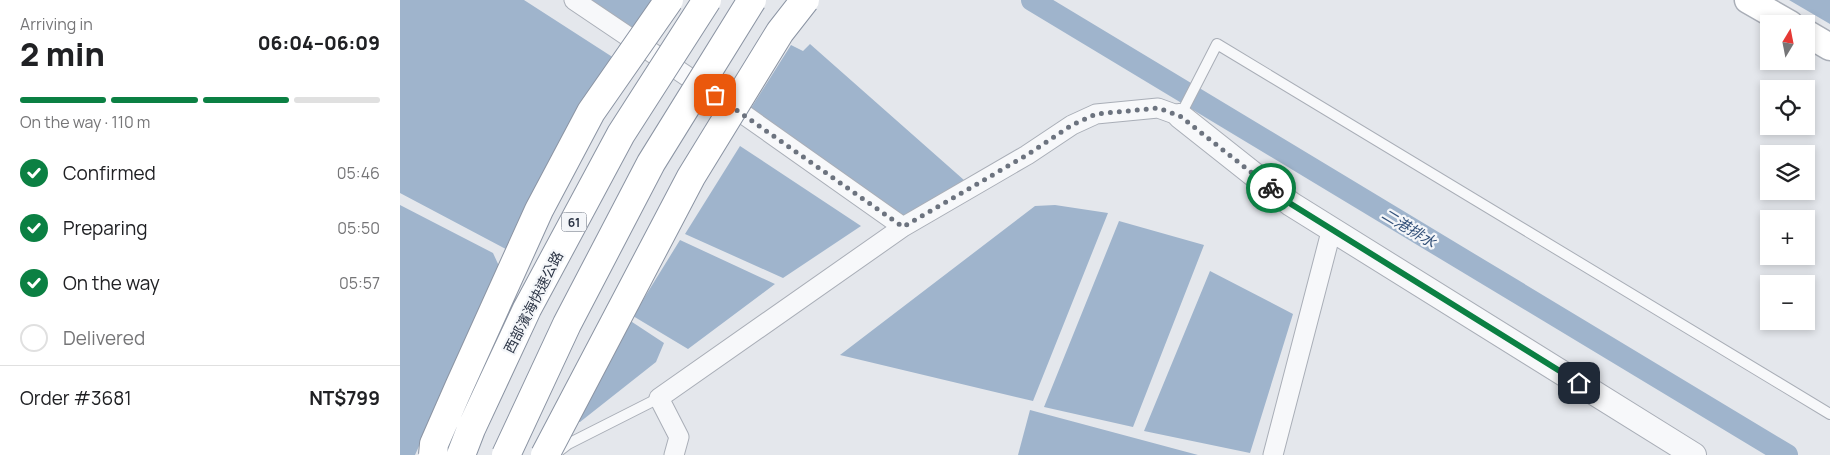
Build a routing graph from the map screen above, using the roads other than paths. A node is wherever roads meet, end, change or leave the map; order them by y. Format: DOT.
graph roads {
  1 [pos="574,0"];
  2 [pos="669,0"];
  3 [pos="707,0"];
  4 [pos="752,0"];
  5 [pos="805,0"];
  6 [pos="1748,0"];
  7 [pos="1774,15"];
  8 [pos="1815,38"];
  9 [pos="1830,47"];
  10 [pos="1180,116"];
  11 [pos="903,227"];
  12 [pos="1332,228"];
  13 [pos="659,398"];
  14 [pos="1830,414"];
  15 [pos="433,455"];
  16 [pos="461,455"];
  17 [pos="506,455"];
  18 [pos="545,455"];
  19 [pos="553,455"];
  20 [pos="674,455"];
  21 [pos="1273,455"];
  22 [pos="1694,455"];
  1 -- 11 [label="street"];
  2 -- 15 [label="highway, bridge"];
  3 -- 16 [label="highway, 西部濱海快速公路 / 61, bridge"];
  4 -- 17 [label="highway, bridge"];
  5 -- 18 [label="highway, bridge"];
  6 -- 7 [label="main road"];
  8 -- 9 [label="main road"];
  10 -- 11 [label="street"];
  10 -- 12 [label="street"];
  10 -- 14 [label="lane"];
  11 -- 13 [label="street"];
  12 -- 21 [label="street"];
  12 -- 22 [label="street"];
  13 -- 19 [label="lane"];
  13 -- 20 [label="street"];
}
